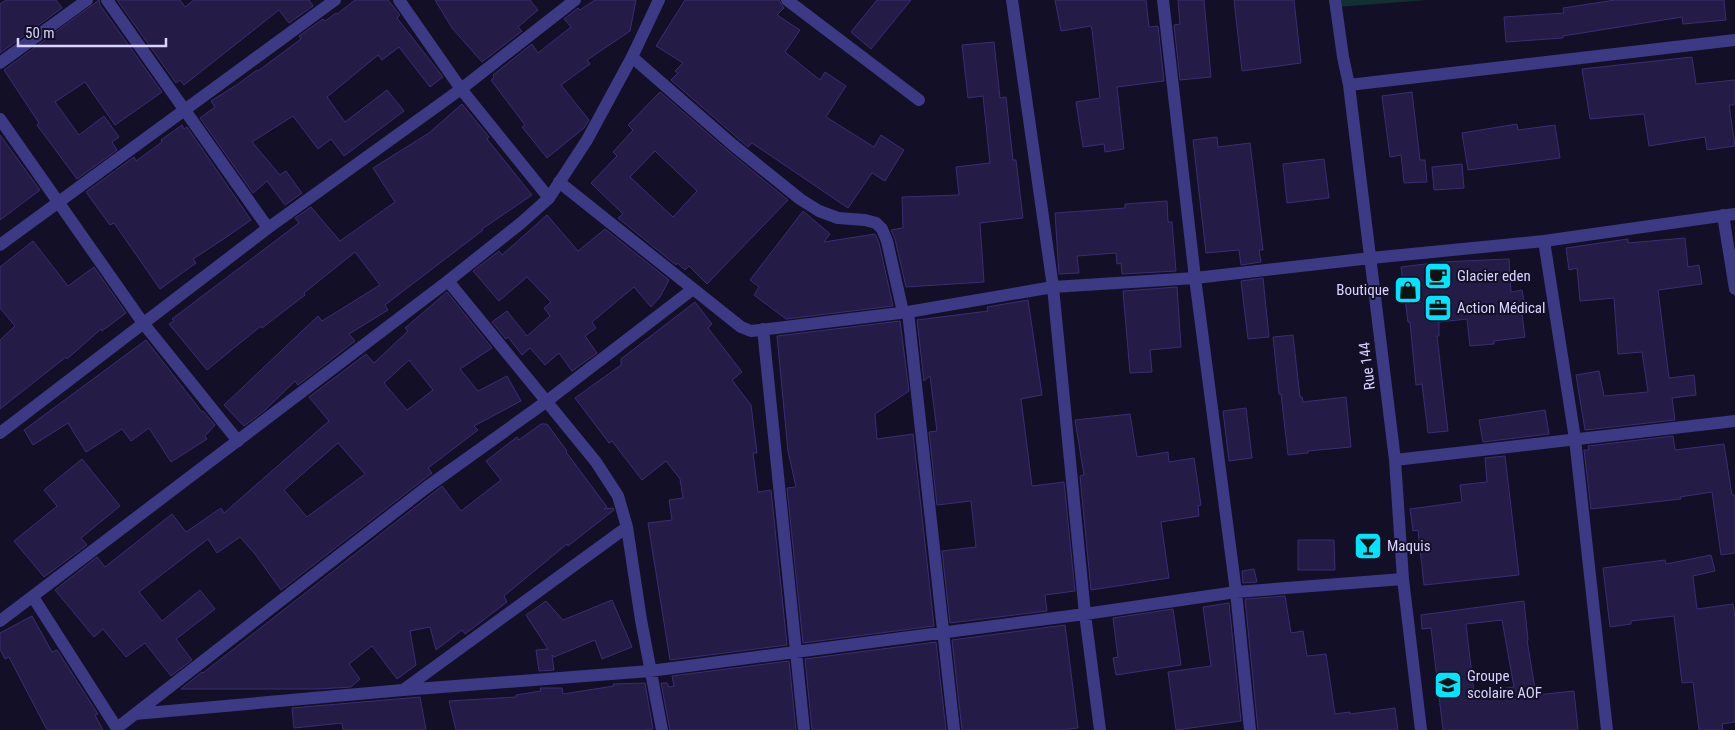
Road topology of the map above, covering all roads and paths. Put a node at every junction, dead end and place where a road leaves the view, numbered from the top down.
1 (87, 0) edge
2 (107, 0) edge
3 (335, 0) edge
4 (399, 0) edge
5 (575, 0) edge
6 (659, 0) edge
7 (787, 0) edge
8 (1012, 0) edge
9 (1163, 0) edge
10 (1335, 0) edge
11 (1735, 40) edge
12 (632, 57) junction
13 (0, 63) edge
14 (1349, 85) junction
15 (461, 89) junction
16 (919, 100) dead end
17 (185, 110) junction
18 (0, 119) edge
19 (559, 182) junction
20 (548, 198) junction
21 (58, 201) junction
22 (1729, 215) edge
23 (268, 228) junction
24 (1544, 241) junction
25 (0, 245) edge
26 (1371, 258) junction
27 (1195, 278) junction
28 (448, 281) junction
29 (1053, 288) junction
30 (693, 289) junction
31 (1735, 290) edge
32 (906, 312) junction
33 (143, 322) junction
34 (763, 329) junction
35 (547, 401) junction
36 (1735, 421) edge
37 (0, 433) edge
38 (1574, 439) junction
39 (238, 440) junction
40 (1395, 460) junction
41 (628, 527) junction
42 (1404, 579) junction
43 (1236, 592) junction
44 (33, 597) junction
45 (1085, 614) junction
46 (0, 621) edge
47 (943, 632) junction
48 (796, 651) junction
49 (650, 671) junction
50 (404, 690) junction
51 (135, 714) junction
52 (117, 729) edge
53 (662, 730) edge
54 (804, 730) edge
55 (954, 730) edge
56 (1100, 730) edge
57 (1250, 730) edge
58 (1421, 730) edge
59 (1607, 730) edge

1 - 13 street
2 - 17 street
3 - 17 street
4 - 15 street
5 - 15 street
6 - 12 street
7 - 16 street
8 - 29 street
9 - 27 street
10 - 14 street, Rue 144
11 - 14 street
12 - 19 street
12 - 32 street
14 - 26 street, Rue 144
15 - 20 street
15 - 23 street
17 - 21 street
17 - 23 street
18 - 21 street
19 - 20 street
19 - 30 street
20 - 28 street
21 - 25 street
21 - 33 street
22 - 24 street
22 - 31 street
23 - 33 street
24 - 26 street
24 - 38 street
26 - 27 street
26 - 40 street, Rue 144
27 - 29 street
27 - 43 street
28 - 35 street
28 - 39 street
29 - 32 street
29 - 45 street
30 - 34 street
30 - 35 street
32 - 34 street
32 - 47 street
33 - 37 street
33 - 39 street
34 - 48 street
35 - 41 street
35 - 51 street
36 - 38 street
38 - 40 street
38 - 59 street
39 - 44 street
40 - 42 street, Rue 144
41 - 49 street
41 - 50 street
42 - 43 street
42 - 58 street, Rue 144
43 - 45 street
43 - 57 street
44 - 46 street
44 - 52 street
45 - 47 street
45 - 56 street
47 - 48 street
47 - 55 street
48 - 49 street
48 - 54 street
49 - 50 street
49 - 53 street
50 - 51 street
51 - 52 street

